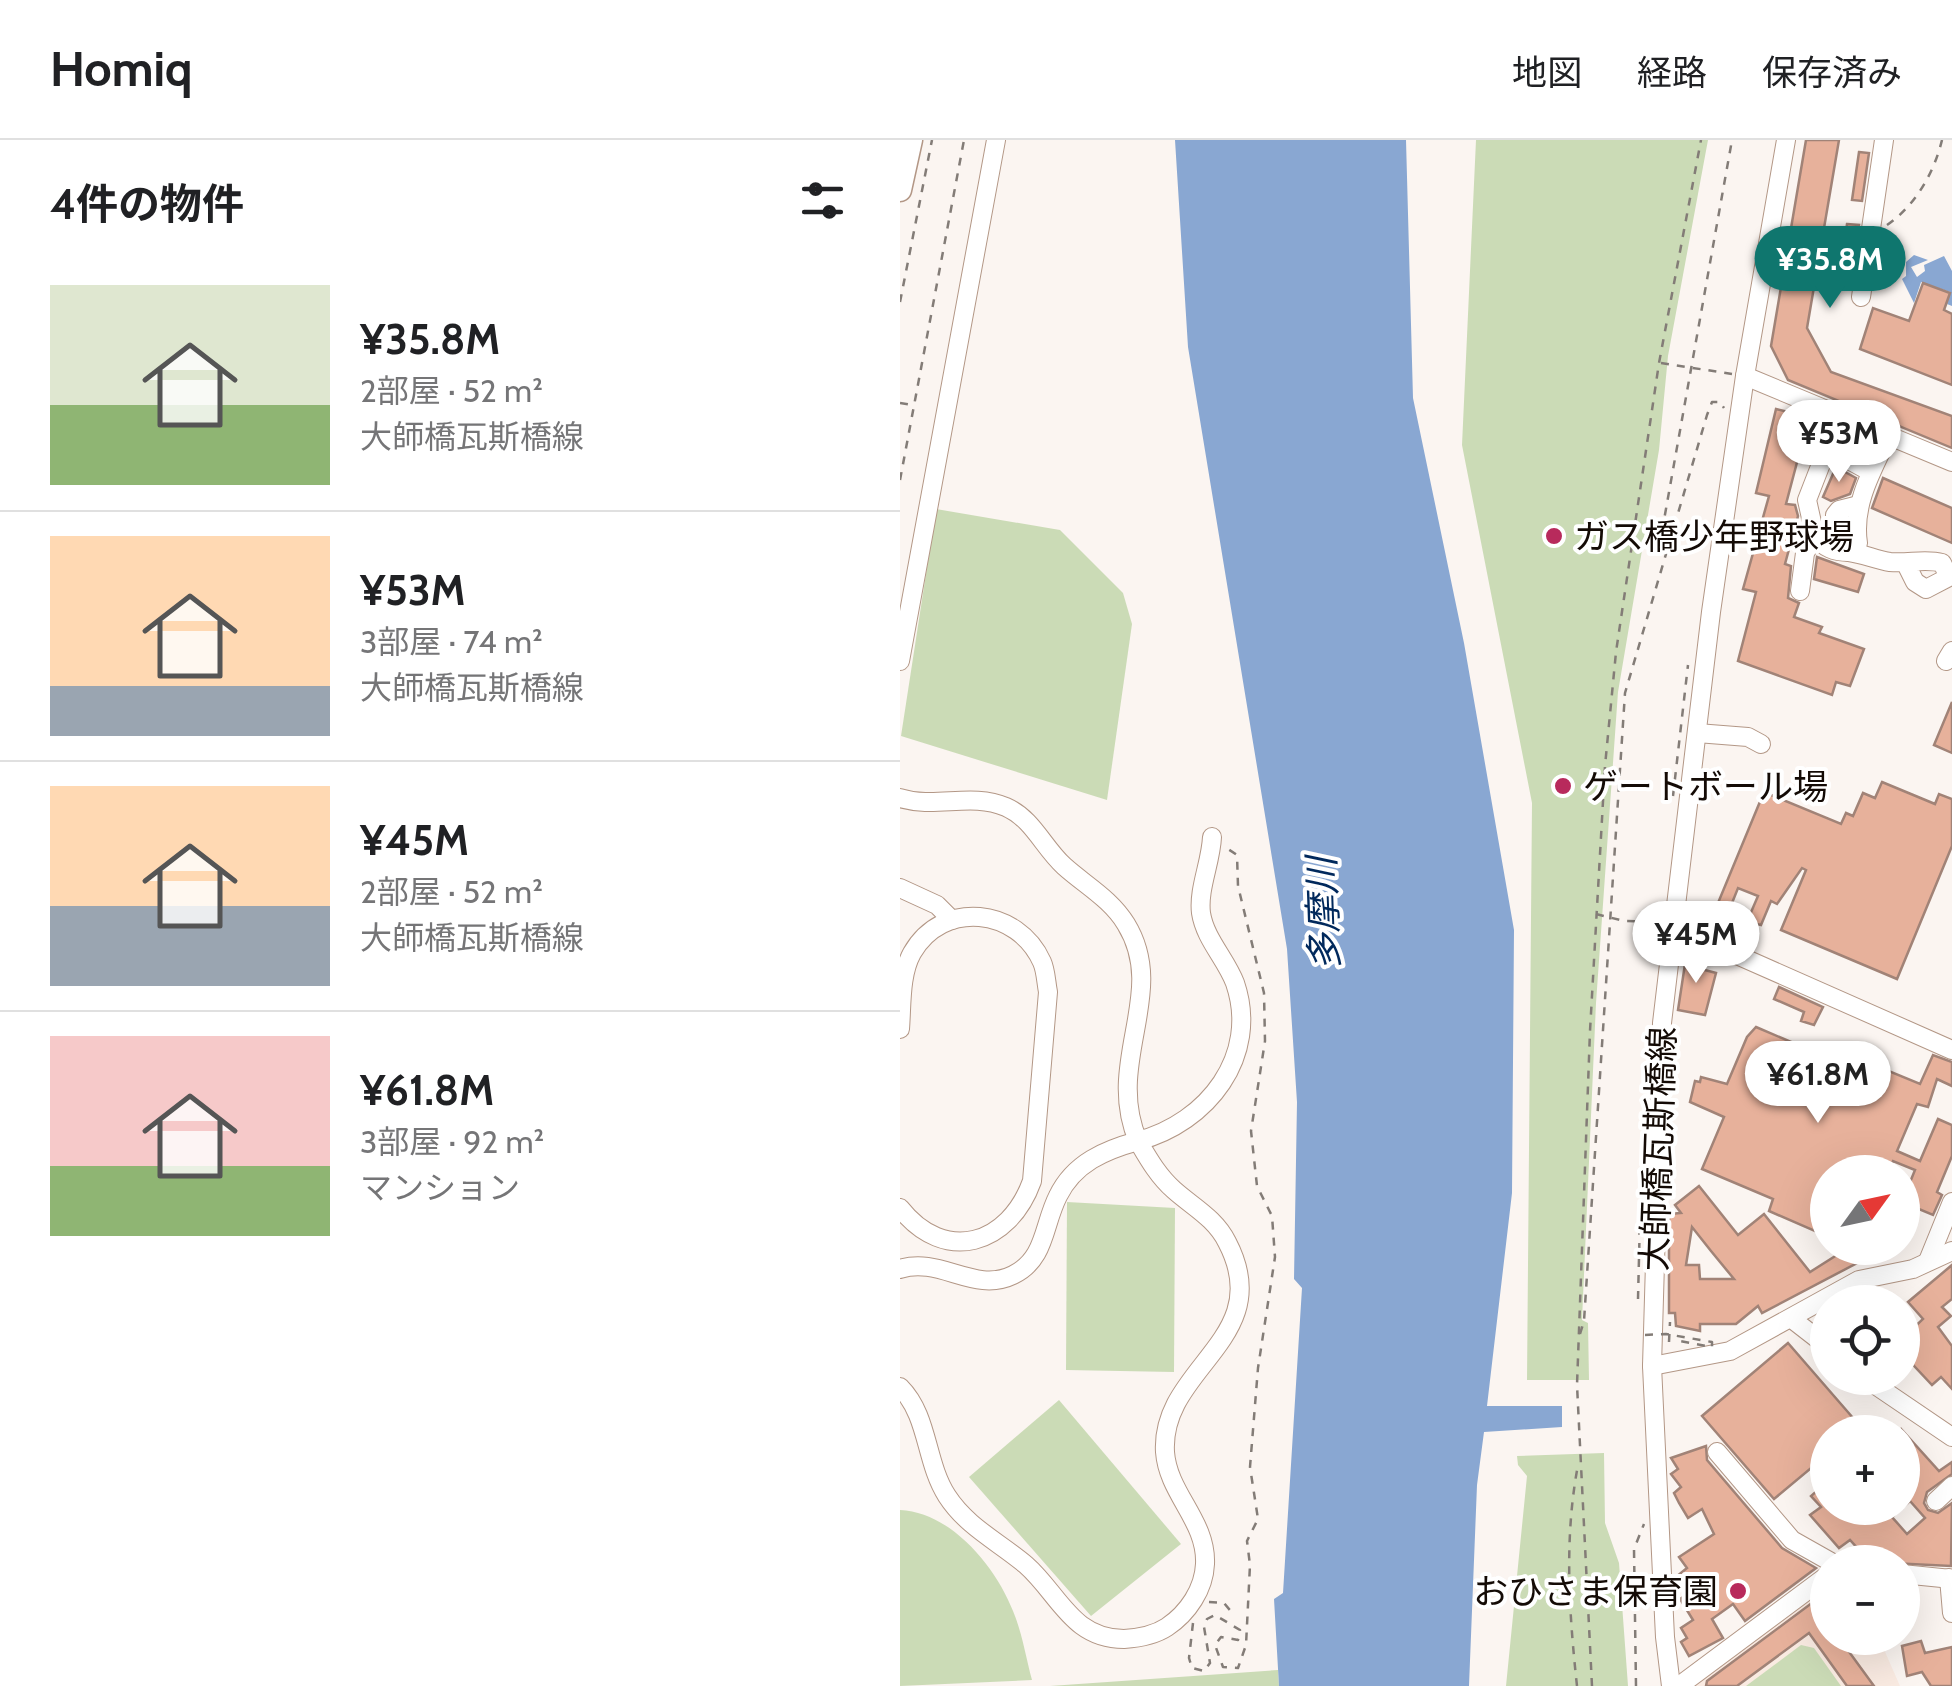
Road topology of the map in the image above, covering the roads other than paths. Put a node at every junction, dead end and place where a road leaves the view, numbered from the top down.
1 (911, 140) edge
2 (996, 140) edge
3 (1786, 140) edge
4 (1884, 140) edge
5 (900, 190) edge
6 (1862, 297) dead end
7 (1738, 375) junction
8 (1840, 415) junction
9 (1889, 435) junction
10 (1827, 448) junction
11 (1952, 462) edge
12 (1872, 472) junction
13 (1843, 516) junction
14 (1818, 541) junction
15 (1849, 552) junction
16 (1906, 564) dead end
17 (1800, 592) dead end
18 (900, 661) edge
19 (1697, 733) junction
20 (1760, 744) dead end
21 (900, 798) edge
22 (1217, 844) road end
23 (900, 888) edge
24 (952, 920) junction
25 (1666, 928) junction
26 (900, 1029) edge
27 (1952, 1050) edge
28 (1138, 1141) junction
29 (1952, 1202) edge
30 (900, 1208) edge
31 (1952, 1251) edge
32 (1928, 1262) junction
33 (900, 1269) edge
34 (1792, 1318) junction
35 (1810, 1332) edge
36 (1652, 1366) junction
37 (900, 1387) edge
38 (1890, 1395) edge
39 (1952, 1437) edge
40 (1717, 1452) dead end
41 (1952, 1486) edge
42 (1936, 1501) dead end
43 (1810, 1550) edge
44 (1920, 1576) edge
45 (1950, 1578) edge
46 (1810, 1588) edge
47 (1952, 1613) edge
48 (1671, 1686) edge
49 (1679, 1686) edge

1 - 5 main road
2 - 18 street
3 - 7 street, 大師橋瓦斯橋線
4 - 6 street
7 - 8 street
7 - 19 street, 大師橋瓦斯橋線
8 - 9 street
8 - 10 street
9 - 11 street
9 - 12 street
10 - 12 street
10 - 14 street
12 - 13 street
13 - 14 street
13 - 15 street
14 - 15 street
14 - 17 street
15 - 16 street
19 - 20 street
19 - 25 street, 大師橋瓦斯橋線
21 - 28 street
22 - 28 street
23 - 24 street
24 - 26 street
24 - 30 street
25 - 27 street
25 - 36 street, 大師橋瓦斯橋線
28 - 33 street
28 - 37 street
29 - 32 street
31 - 32 street
32 - 34 street
34 - 35 street
34 - 36 street
36 - 48 street, 大師橋瓦斯橋線
38 - 39 street
40 - 43 street
41 - 42 street
44 - 45 street
45 - 47 street
46 - 49 street

